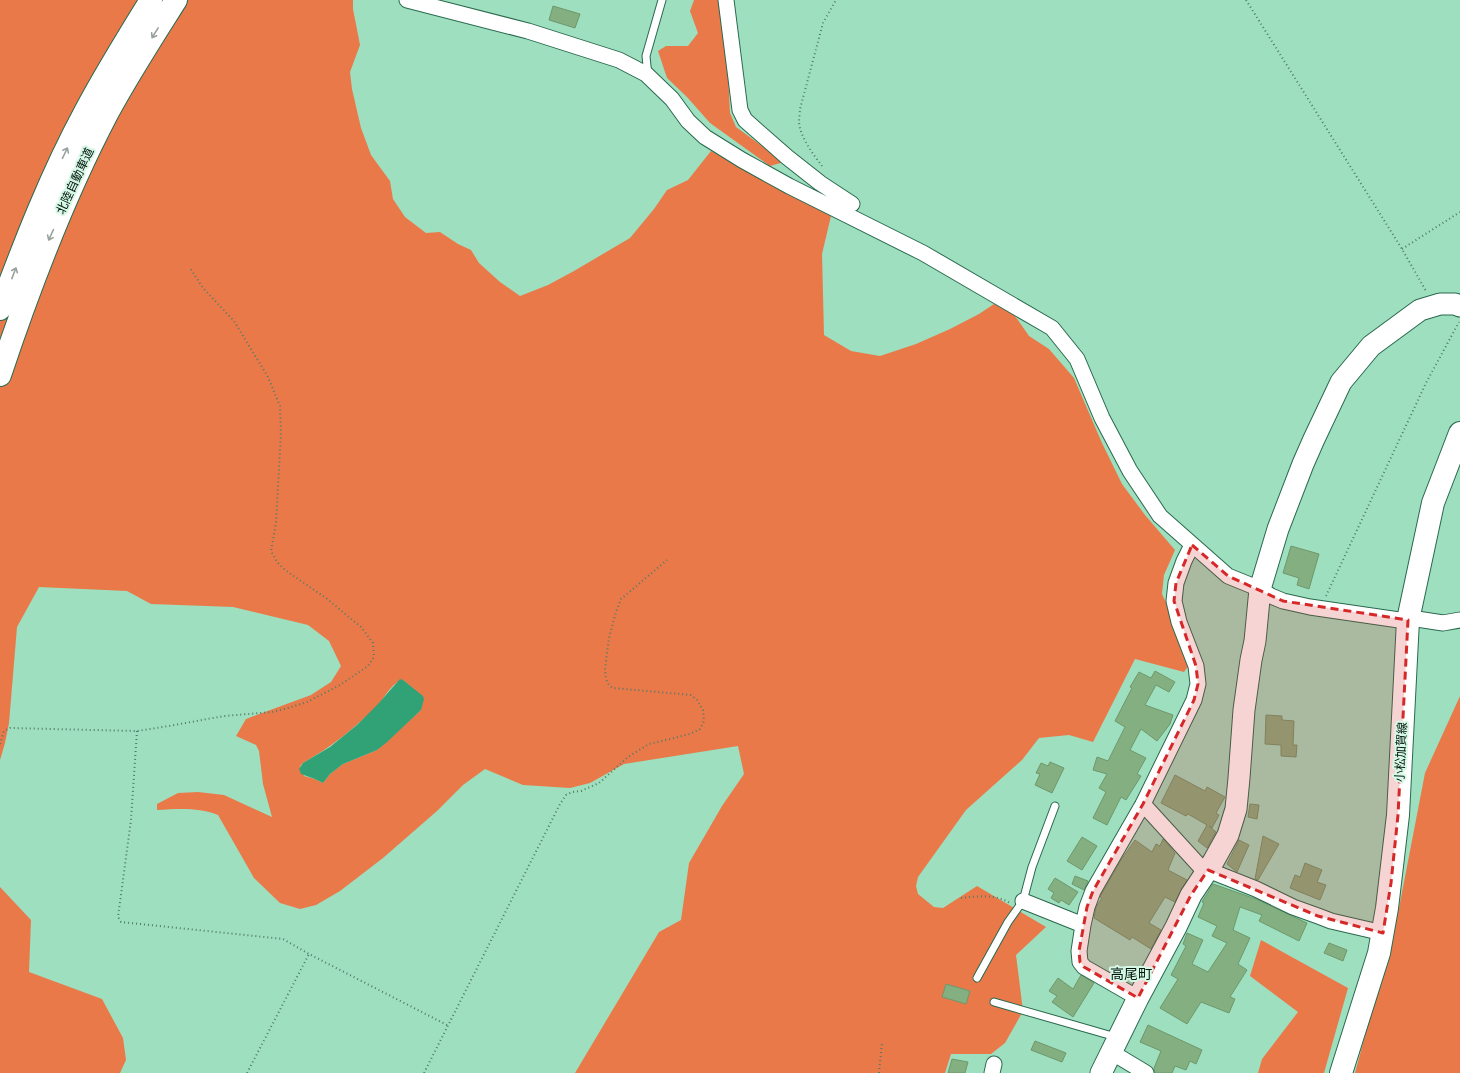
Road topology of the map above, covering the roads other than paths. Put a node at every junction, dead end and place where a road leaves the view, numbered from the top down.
1 (151, 0) edge
2 (176, 0) edge
3 (412, 0) edge
4 (662, 0) edge
5 (726, 0) edge
6 (648, 76) junction
7 (852, 204) dead end
8 (1460, 306) edge
9 (0, 309) edge
10 (0, 374) edge
11 (1460, 433) edge
12 (1192, 545) junction
13 (1260, 589) junction
14 (1408, 620) junction
15 (1460, 620) edge
16 (1143, 804) junction
17 (1055, 806) dead end
18 (1207, 871) junction
19 (1020, 905) junction
20 (1083, 925) junction
21 (1383, 933) junction
22 (976, 978) dead end
23 (1138, 998) junction
24 (994, 1002) dead end
25 (1114, 1045) junction
26 (1101, 1073) edge
27 (1146, 1073) edge
28 (1341, 1073) edge

9 -> 1 main road, 北陸自動車道
2 -> 10 main road, 北陸自動車道
3 - 6 street
4 - 6 lane
5 - 7 street
6 - 12 street
8 - 13 street
11 - 14 main road, 小松加賀線
12 - 13 street
12 - 16 street
13 - 14 street
13 - 18 street
14 - 15 street
14 - 21 main road, 小松加賀線
16 - 18 street
16 - 20 street
17 - 19 lane
18 - 21 street
18 - 23 street
19 - 20 street
19 - 22 lane
20 - 23 street
21 - 28 main road, 小松加賀線
23 - 25 street
24 - 25 lane
25 - 26 street
25 - 27 street

